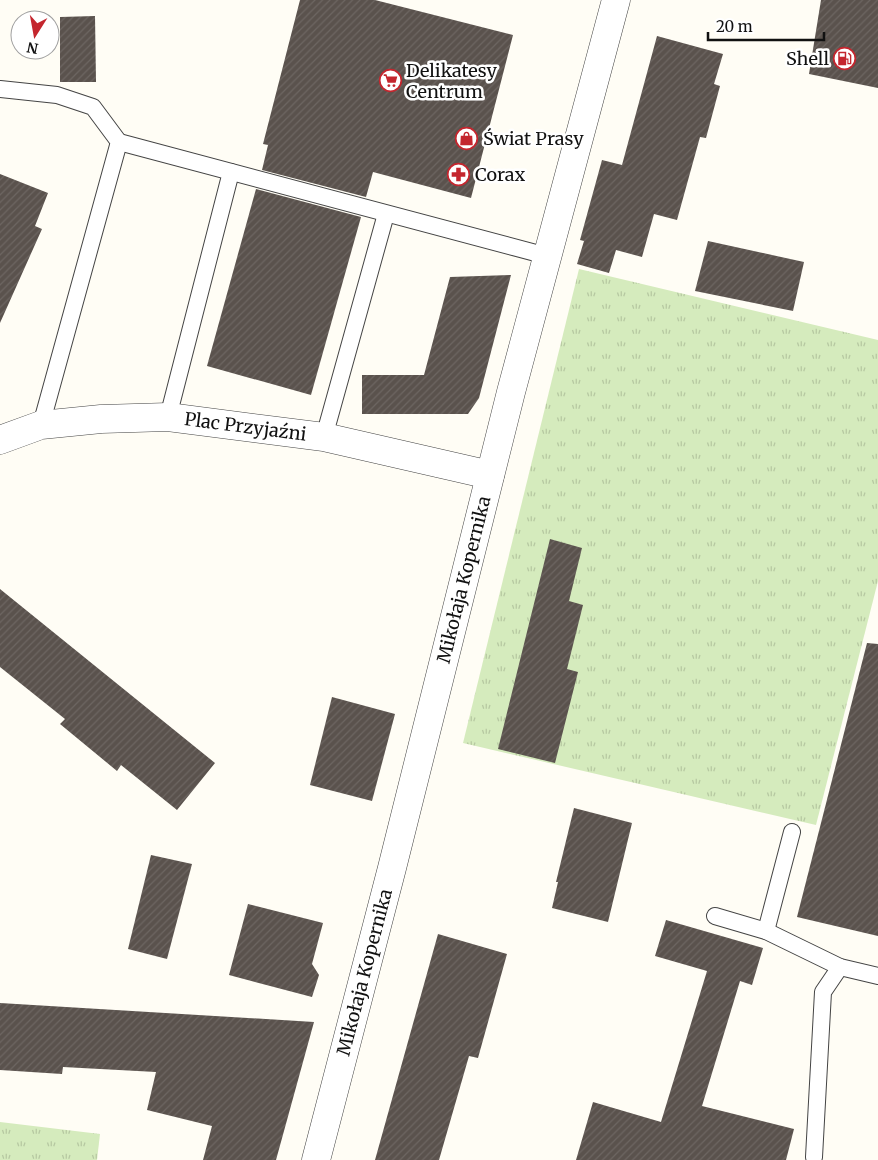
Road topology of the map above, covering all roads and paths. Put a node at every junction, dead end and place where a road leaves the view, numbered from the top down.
1 (616, 0) edge
2 (0, 89) edge
3 (119, 142) junction
4 (231, 172) junction
5 (386, 214) junction
6 (548, 256) junction
7 (168, 417) junction
8 (41, 425) junction
9 (324, 438) junction
10 (0, 440) edge
11 (490, 475) junction
12 (792, 832) dead end
13 (715, 916) dead end
14 (766, 931) junction
15 (840, 967) junction
16 (878, 976) edge
17 (814, 1157) dead end
18 (316, 1160) edge

1 - 6 street, Mikołaja Kopernika
2 - 3 lane
3 - 4 lane
3 - 8 lane
4 - 5 lane
4 - 7 lane
5 - 6 lane
5 - 9 lane
6 - 11 street, Mikołaja Kopernika
7 - 8 street, Plac Przyjaźni
7 - 9 street, Plac Przyjaźni
8 - 10 street, Plac Przyjaźni
9 - 11 street, Plac Przyjaźni
11 - 18 street, Mikołaja Kopernika
12 - 14 lane
13 - 14 lane
14 - 15 lane
15 - 16 lane
15 - 17 lane

